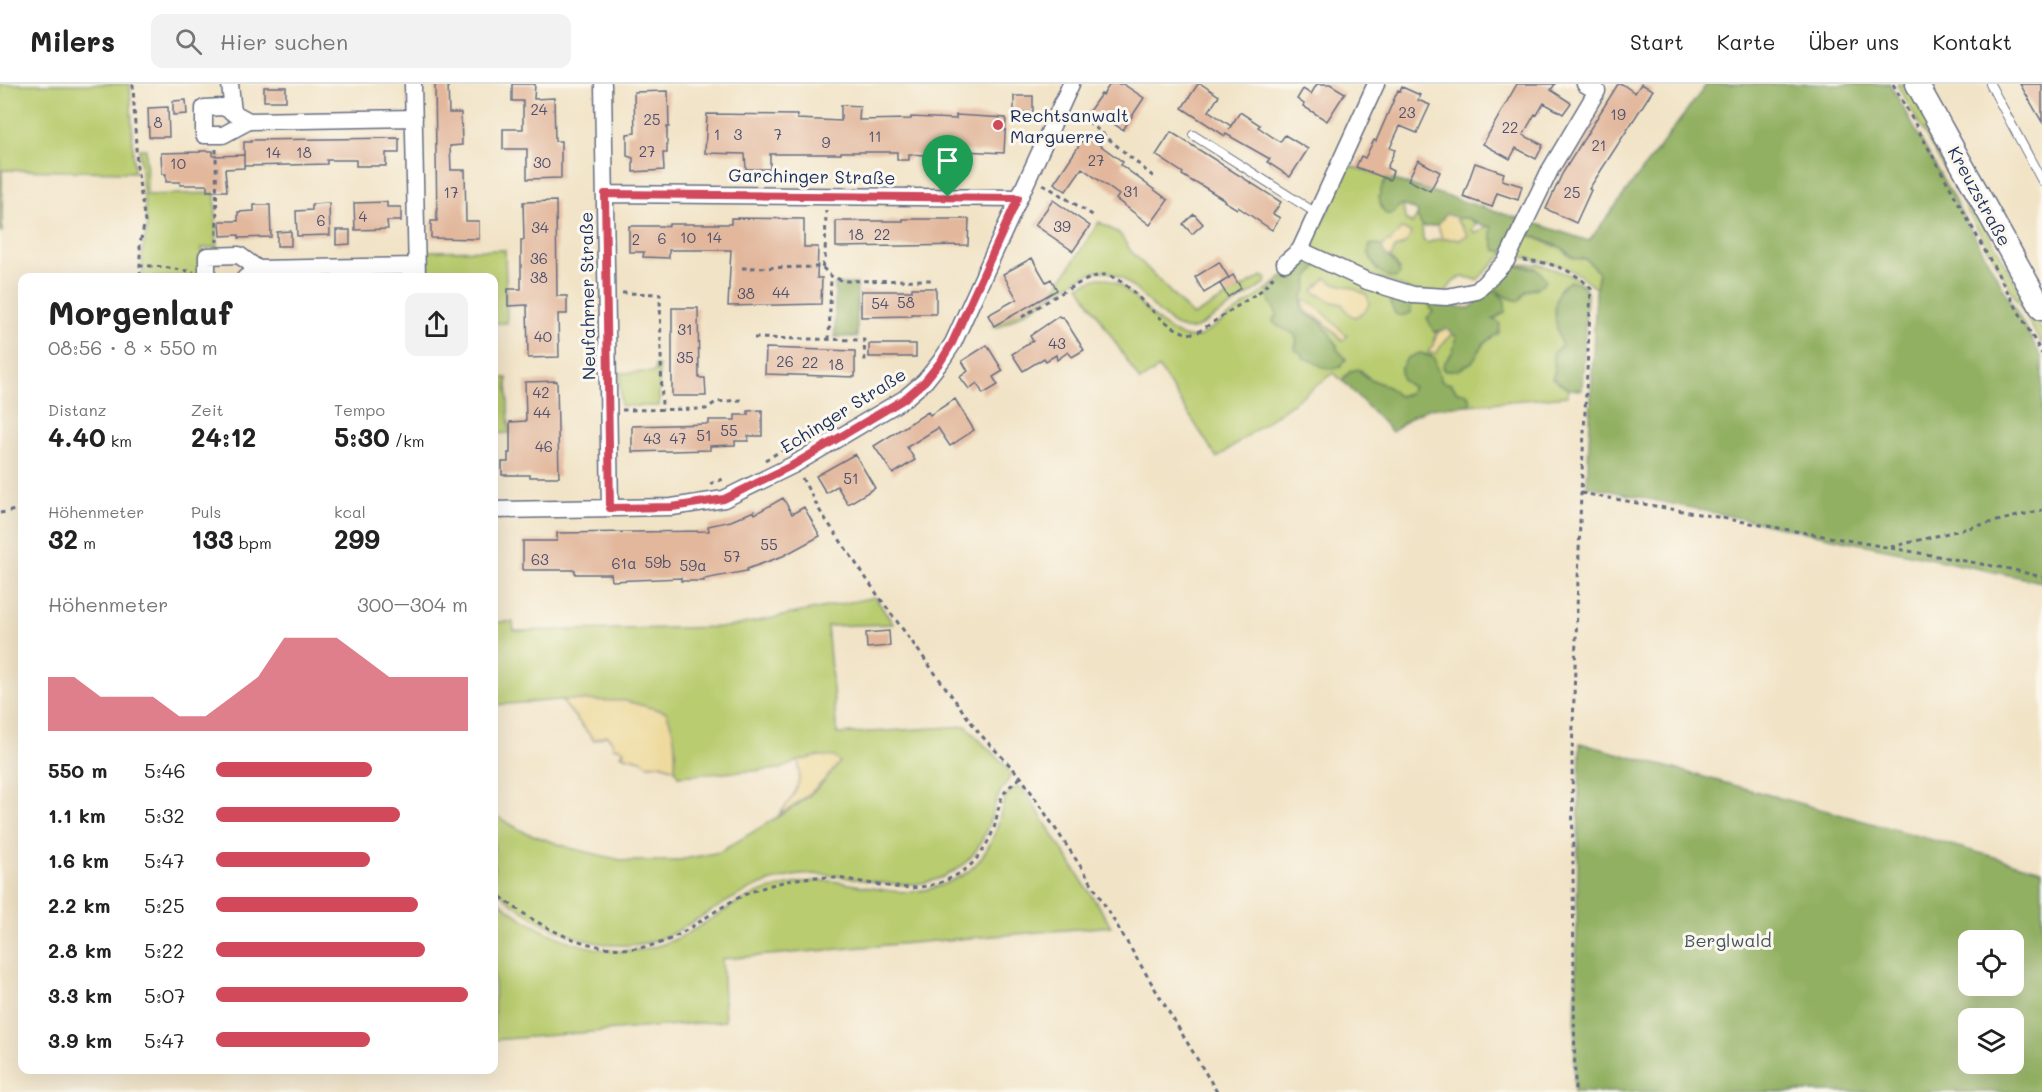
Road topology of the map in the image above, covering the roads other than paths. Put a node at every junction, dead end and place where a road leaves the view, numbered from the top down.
1 (230, 84) edge
2 (413, 84) edge
3 (603, 84) edge
4 (1071, 84) edge
5 (1376, 84) edge
6 (1917, 84) edge
7 (1990, 84) edge
8 (1595, 86) edge
9 (233, 113) junction
10 (414, 118) junction
11 (249, 121) junction
12 (1192, 135) dead end
13 (2042, 181) edge
14 (605, 194) junction
15 (1018, 198) junction
16 (1316, 213) junction
17 (1300, 250) junction
18 (1285, 263) road end
19 (416, 272) edge
20 (207, 273) edge
21 (252, 273) edge
22 (2042, 309) edge
23 (610, 508) junction
24 (498, 510) edge

1 - 9 street
2 - 10 street
3 - 14 street, Neufahrner Straße
4 - 15 street, Echinger Straße
5 - 16 street
6 - 22 main road, Kreuzstraße
7 - 13 lane
8 - 17 street
9 - 11 street
9 - 11 street
10 - 11 street
10 - 19 street
12 - 16 lane
14 - 15 street, Garchinger Straße
14 - 23 street, Neufahrner Straße
15 - 23 street, Echinger Straße
16 - 17 street
17 - 18 street
19 - 21 street
20 - 21 street
23 - 24 street, Echinger Straße

